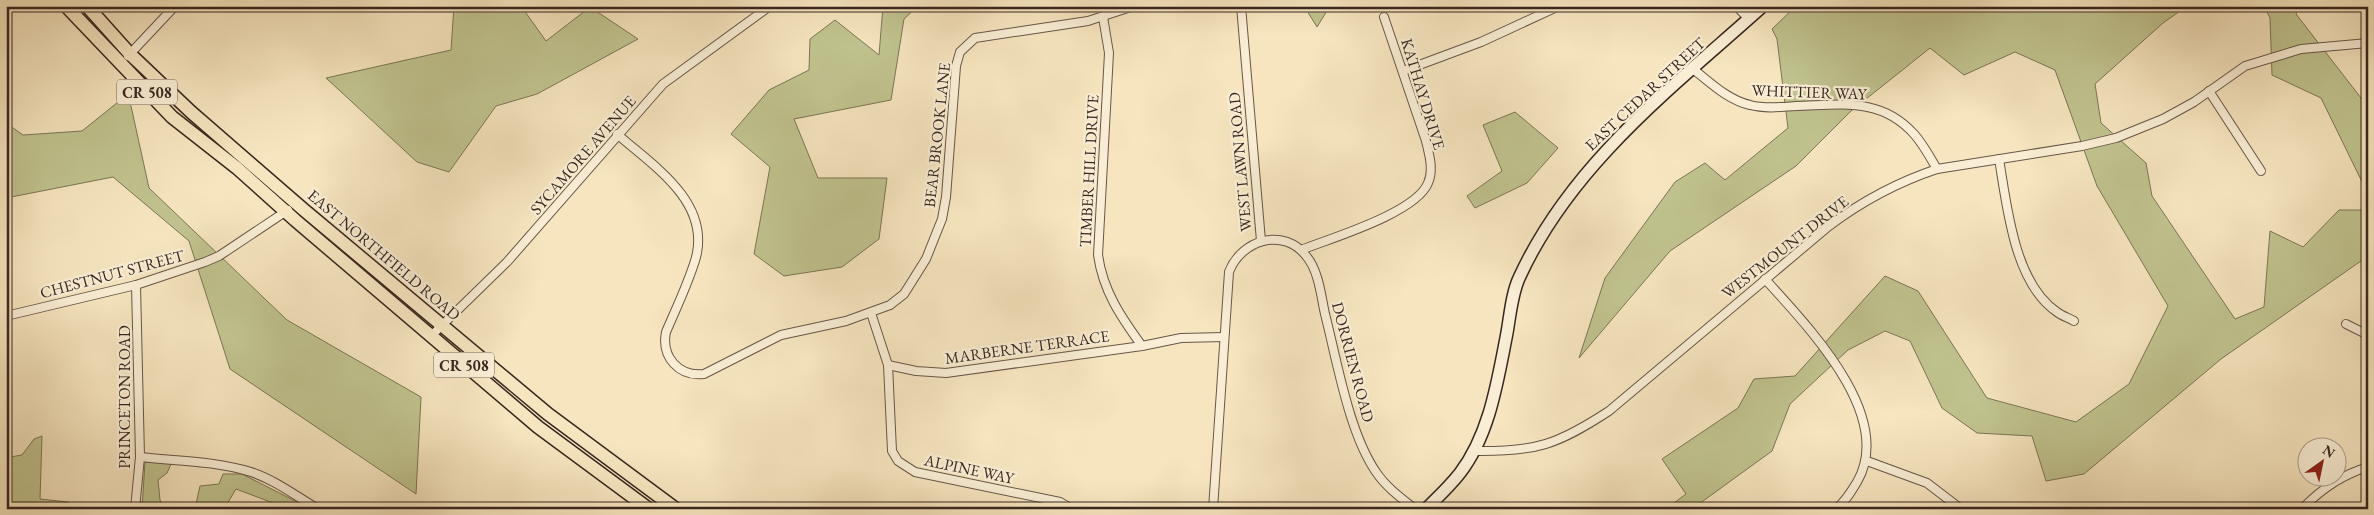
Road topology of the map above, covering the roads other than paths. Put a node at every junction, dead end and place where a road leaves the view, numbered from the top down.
1 (66, 6) edge
2 (87, 6) edge
3 (175, 6) edge
4 (770, 6) edge
5 (1134, 6) edge
6 (1241, 6) edge
7 (1558, 6) edge
8 (1736, 6) edge
9 (1763, 6) edge
10 (1384, 16) dead end
11 (1103, 17) junction
12 (1749, 19) junction
13 (2368, 43) edge
14 (130, 54) junction
15 (120, 64) junction
16 (1693, 69) junction
17 (1403, 71) junction
18 (2209, 90) junction
19 (617, 134) junction
20 (1999, 159) junction
21 (1937, 169) junction
22 (2261, 171) dead end
23 (296, 202) junction
24 (286, 211) junction
25 (1261, 241) junction
26 (1301, 250) junction
27 (1765, 278) junction
28 (136, 285) junction
29 (871, 313) junction
30 (6, 316) edge
31 (2074, 321) dead end
32 (441, 324) junction
33 (2346, 324) dead end
34 (2368, 334) edge
35 (430, 337) junction
36 (1224, 337) junction
37 (1142, 346) junction
38 (888, 365) junction
39 (548, 414) junction
40 (538, 427) junction
41 (1473, 451) junction
42 (140, 457) junction
43 (1867, 461) junction
44 (2368, 467) edge
45 (658, 495) junction
46 (135, 509) edge
47 (318, 509) edge
48 (649, 509) edge
49 (676, 509) edge
50 (1072, 509) edge
51 (1213, 509) edge
52 (1414, 509) edge
53 (1426, 509) edge
54 (1836, 509) edge
55 (1961, 509) edge
56 (2302, 509) edge

1 - 15 main road, EAST NORTHFIELD ROAD / CR 508
2 - 14 main road, EAST NORTHFIELD ROAD / CR 508
3 - 14 street
4 - 19 street, SYCAMORE AVENUE
5 - 11 street, BEAR BROOK LANE
6 - 25 street, WEST LAWN ROAD
7 - 17 street
8 - 12 street
9 - 12 main road, EAST CEDAR STREET
10 - 17 street, KATHAY DRIVE
11 - 29 street, BEAR BROOK LANE
11 - 37 street, TIMBER HILL DRIVE
12 - 16 main road, EAST CEDAR STREET
13 - 18 street, WESTMOUNT DRIVE
14 - 15 street
14 - 23 main road, EAST NORTHFIELD ROAD / CR 508
15 - 24 main road, EAST NORTHFIELD ROAD / CR 508
16 - 21 street, WHITTIER WAY
16 - 41 main road, EAST CEDAR STREET
17 - 26 street, KATHAY DRIVE
18 - 20 street, WESTMOUNT DRIVE
18 - 22 street
19 - 29 street, BEAR BROOK LANE
19 - 32 street, SYCAMORE AVENUE
20 - 21 street, WESTMOUNT DRIVE
20 - 31 street
21 - 27 street, WESTMOUNT DRIVE
23 - 24 street, CHESTNUT STREET
23 - 32 main road, EAST NORTHFIELD ROAD / CR 508
24 - 28 street, CHESTNUT STREET
24 - 35 main road, EAST NORTHFIELD ROAD / CR 508
25 - 26 street
25 - 36 street, WEST LAWN ROAD
26 - 52 street, DORRIEN ROAD
27 - 41 street, WESTMOUNT DRIVE
27 - 43 street
28 - 30 street, CHESTNUT STREET
28 - 42 street, PRINCETON ROAD
29 - 38 street
32 - 35 street, SYCAMORE AVENUE
32 - 39 main road, EAST NORTHFIELD ROAD / CR 508
33 - 34 street
35 - 40 main road, EAST NORTHFIELD ROAD / CR 508
36 - 37 street, MARBERNE TERRACE
36 - 51 street, WEST LAWN ROAD
37 - 38 street, MARBERNE TERRACE
38 - 50 street, ALPINE WAY
39 - 40 main road
39 - 45 main road, EAST NORTHFIELD ROAD / CR 508
40 - 48 main road, EAST NORTHFIELD ROAD / CR 508
41 - 53 main road, EAST CEDAR STREET
42 - 46 street, PRINCETON ROAD
42 - 47 street
43 - 54 street
43 - 55 street
44 - 56 street
45 - 48 main road
45 - 49 main road, EAST NORTHFIELD ROAD / CR 508

